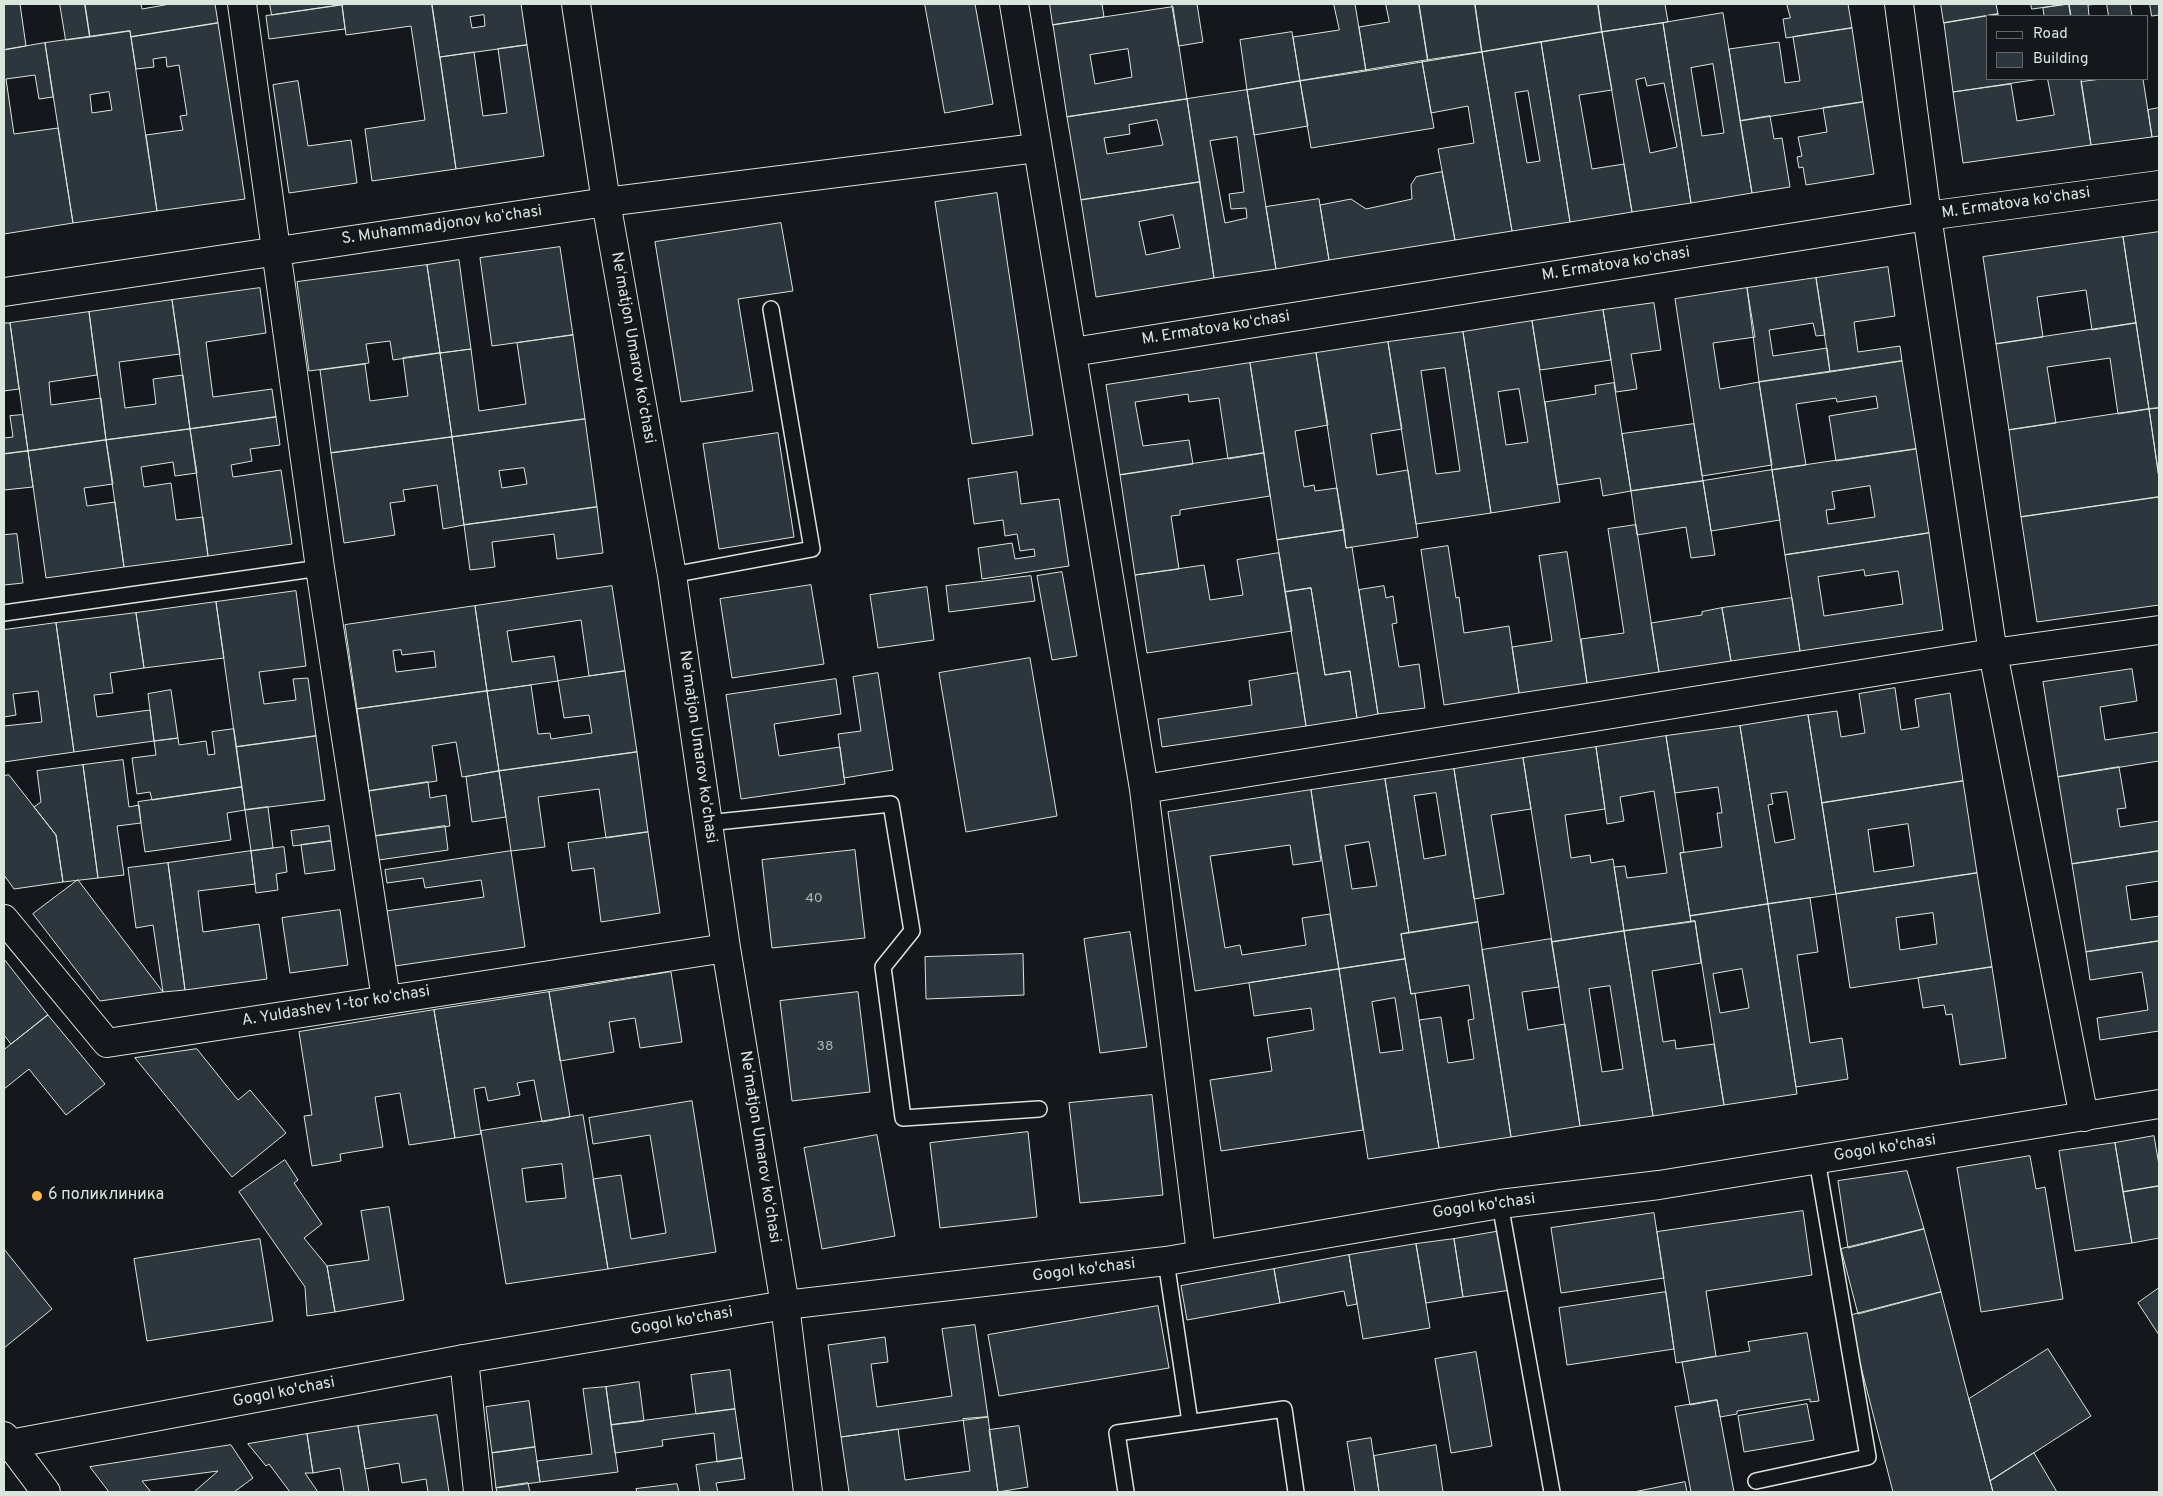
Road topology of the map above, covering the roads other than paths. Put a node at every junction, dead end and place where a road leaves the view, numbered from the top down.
1 (242, 4) edge
2 (576, 4) edge
3 (1014, 4) edge
4 (1899, 4) edge
5 (1036, 148) junction
6 (2159, 184) edge
7 (606, 202) junction
8 (1927, 216) junction
9 (278, 250) junction
10 (4, 292) edge
11 (771, 309) dead end
12 (1073, 352) junction
13 (320, 568) junction
14 (672, 575) junction
15 (4, 613) edge
16 (2159, 630) edge
17 (1993, 653) junction
18 (1144, 789) junction
19 (707, 823) junction
20 (4, 918) edge
21 (726, 948) junction
22 (386, 999) junction
23 (2159, 1104) edge
24 (1039, 1109) dead end
25 (2084, 1117) junction
26 (1817, 1160) junction
27 (1500, 1204) junction
28 (1201, 1254) junction
29 (1166, 1261) junction
30 (785, 1305) junction
31 (464, 1359) junction
32 (1190, 1422) junction
33 (6, 1443) edge
34 (1756, 1481) dead end
35 (46, 1492) edge
36 (478, 1492) edge
37 (808, 1492) edge
38 (1126, 1492) edge
39 (1296, 1492) edge
40 (1552, 1492) edge

1 - 9 street
2 - 7 street, Neʻmatjon Umarov koʻchasi
3 - 5 street
4 - 8 street
5 - 7 street, S. Muhammadjonov koʻchasi
5 - 12 street
6 - 8 street, M. Ermatova koʻchasi
7 - 9 street, S. Muhammadjonov koʻchasi
7 - 14 street, Neʻmatjon Umarov koʻchasi
8 - 12 street, M. Ermatova koʻchasi
8 - 17 street
9 - 10 street, S. Muhammadjonov koʻchasi
9 - 13 street
11 - 14 lane
12 - 18 street
13 - 15 lane
13 - 22 street
14 - 19 street, Neʻmatjon Umarov koʻchasi
16 - 17 street
17 - 18 street
17 - 25 street
18 - 28 street
19 - 21 street, Neʻmatjon Umarov koʻchasi
19 - 24 lane
20 - 22 street, A. Yuldashev 1-tor koʻchasi
21 - 22 street, A. Yuldashev 1-tor koʻchasi
21 - 30 street, Neʻmatjon Umarov koʻchasi
23 - 25 street, Gogol ko'chasi
25 - 26 street, Gogol ko'chasi
26 - 27 street, Gogol ko'chasi
26 - 34 lane
27 - 28 street, Gogol ko'chasi
27 - 40 lane
28 - 29 street, Gogol ko'chasi
29 - 30 street, Gogol ko'chasi
29 - 32 lane
30 - 31 street, Gogol ko'chasi
30 - 37 street, Neʻmatjon Umarov koʻchasi
31 - 33 street, Gogol ko'chasi
31 - 36 street
32 - 38 lane
32 - 39 lane
33 - 35 street

